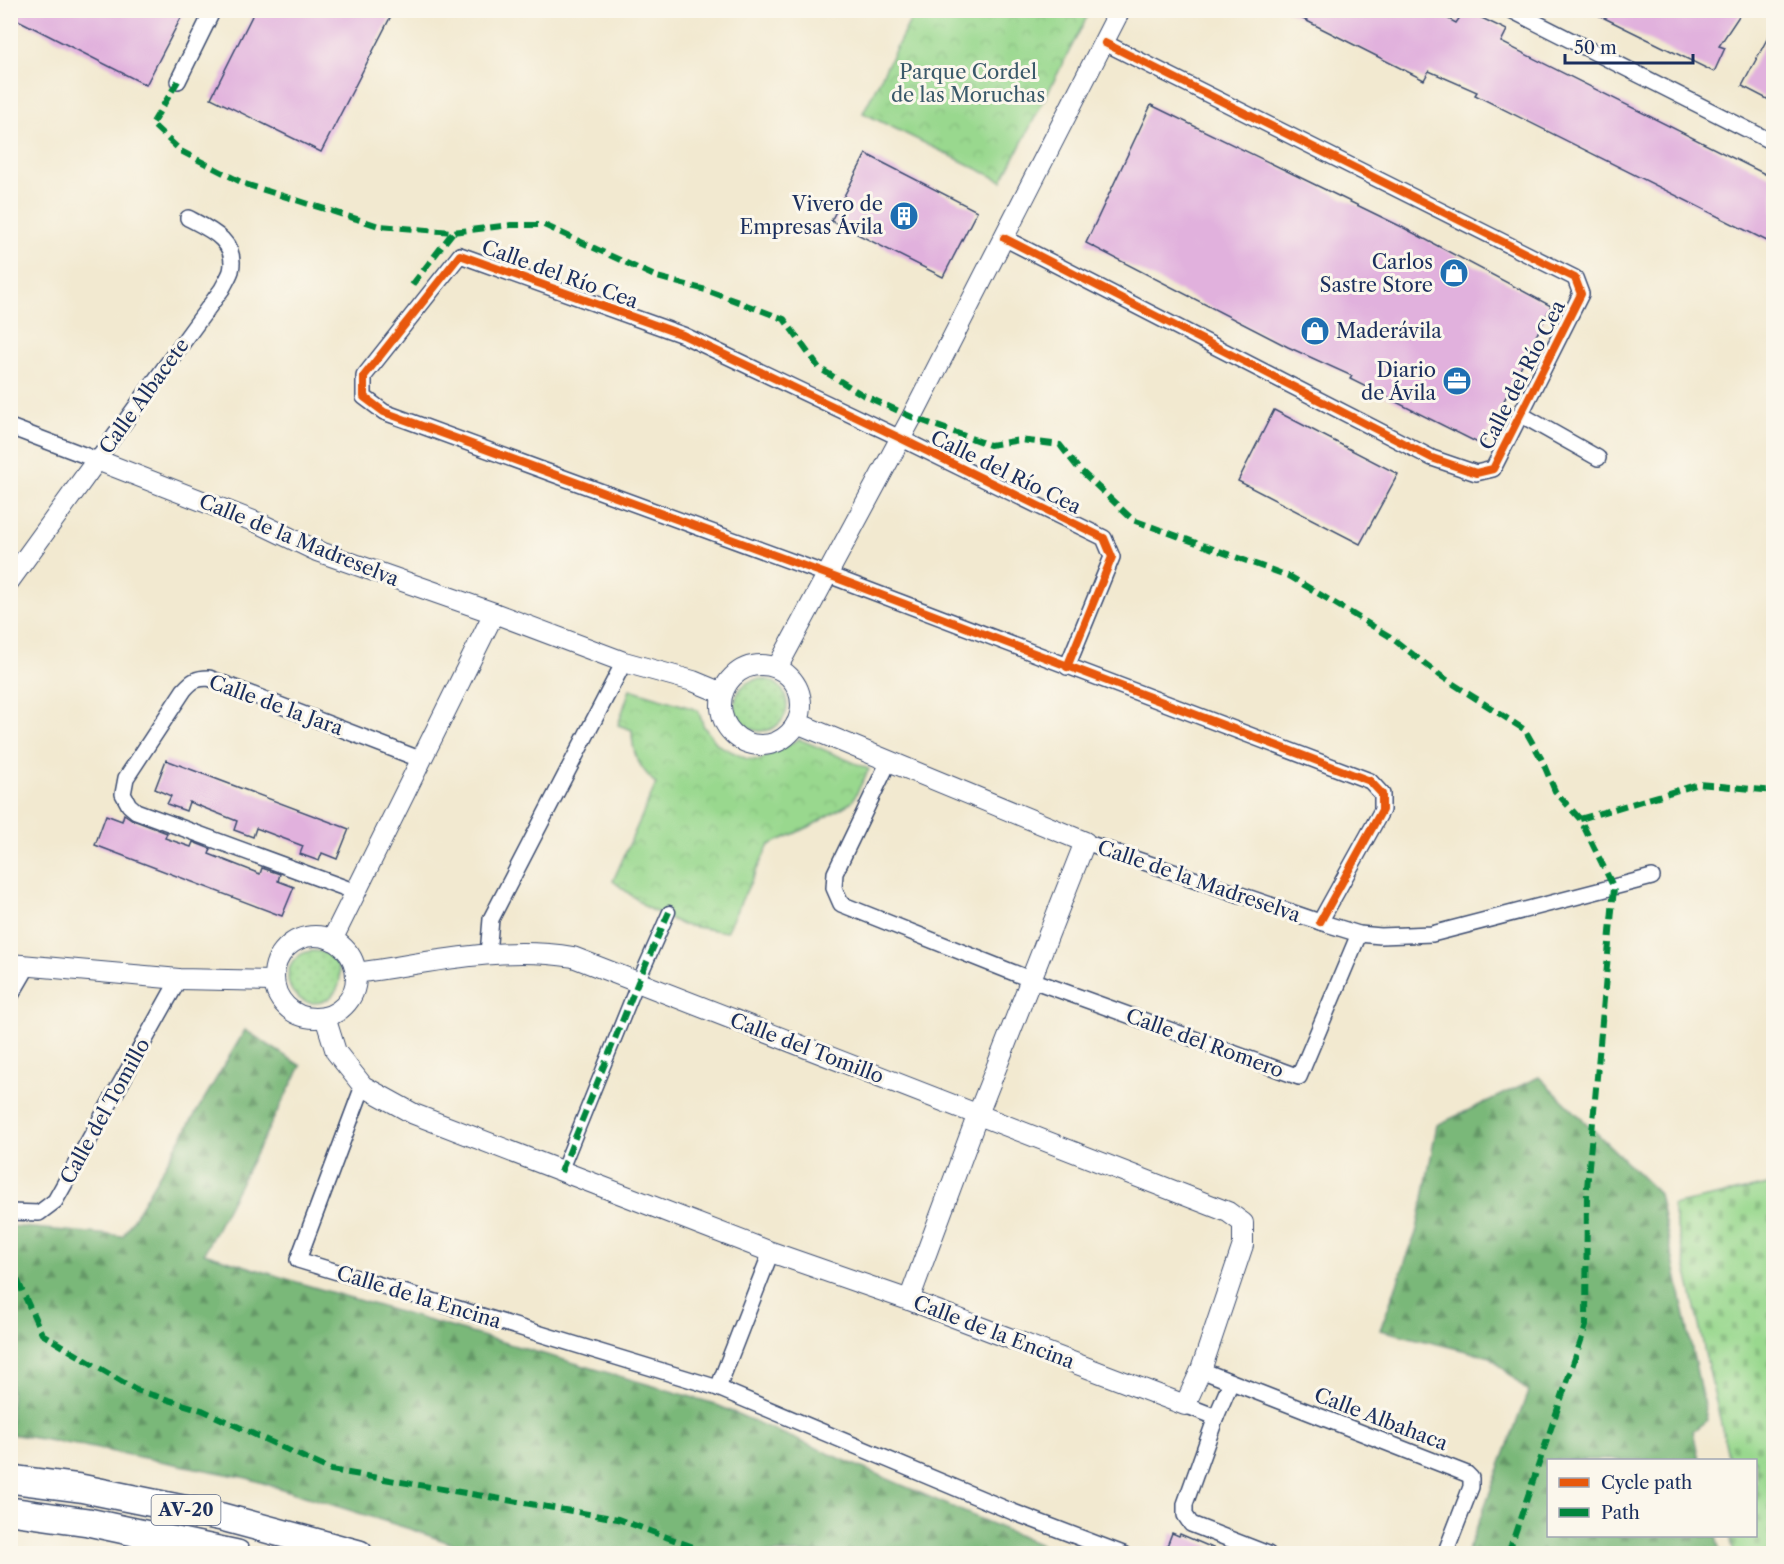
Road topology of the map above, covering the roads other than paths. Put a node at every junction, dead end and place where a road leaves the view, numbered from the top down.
1 (213, 10) edge
2 (1120, 10) edge
3 (1511, 10) edge
4 (1104, 43) junction
5 (178, 81) dead end
6 (1773, 143) edge
7 (188, 218) dead end
8 (1004, 238) junction
9 (1520, 414) junction
10 (10, 426) edge
11 (900, 438) junction
12 (1598, 458) dead end
13 (97, 460) junction
14 (826, 574) junction
15 (10, 580) edge
16 (494, 613) junction
17 (624, 662) junction
18 (1067, 667) junction
19 (777, 668) junction
20 (723, 693) junction
21 (797, 723) junction
22 (422, 760) junction
23 (889, 761) junction
24 (1085, 842) junction
25 (1652, 877) dead end
26 (356, 892) junction
27 (669, 912) dead end
28 (1320, 922) junction
29 (1359, 934) junction
30 (332, 940) junction
31 (488, 954) junction
32 (19, 965) edge
33 (356, 973) junction
34 (179, 979) junction
35 (1032, 980) junction
36 (274, 981) junction
37 (638, 982) junction
38 (10, 997) edge
39 (325, 1017) junction
40 (363, 1086) junction
41 (978, 1114) junction
42 (561, 1172) junction
43 (10, 1212) edge
44 (771, 1252) junction
45 (909, 1300) junction
46 (1201, 1370) junction
47 (1231, 1382) junction
48 (718, 1388) junction
49 (1185, 1405) junction
50 (1216, 1417) junction
51 (10, 1479) edge
52 (10, 1511) edge
53 (237, 1554) edge
54 (359, 1554) edge
55 (1124, 1554) edge
56 (1268, 1554) edge
57 (1445, 1554) edge

1 - 5 street
2 - 4 street, Calle del Río Cea
3 - 6 street
4 - 8 street, Calle del Río Cea
4 - 9 street, Calle del Río Cea
7 - 13 street, Calle Albacete
8 - 9 street, Calle del Río Cea
8 - 11 street, Calle del Río Cea
9 - 12 street, Calle del Río Cea
10 - 13 street, Calle de la Madreselva
11 - 14 street, Calle del Río Cea
11 - 14 street, Calle del Río Cea
11 - 18 street, Calle del Río Cea
13 - 15 street, Calle Albacete
13 - 16 street, Calle de la Madreselva
14 - 18 street, Calle del Río Cea
14 - 19 street, Calle del Río Cea
16 - 17 street, Calle de la Madreselva
16 - 22 street
17 - 20 street, Calle de la Madreselva
17 - 31 street
18 - 28 street, Calle del Río Cea
19 - 20 street
19 - 21 street
20 - 21 street
21 - 23 street, Calle de la Madreselva
22 - 26 street
22 - 26 street, Calle de la Jara
23 - 24 street, Calle de la Madreselva
23 - 35 street, Calle del Romero
24 - 28 street, Calle de la Madreselva
24 - 35 street
25 - 29 street, Calle de la Madreselva
26 - 30 street
27 - 37 street
28 - 29 street, Calle de la Madreselva
29 - 35 street, Calle del Romero
30 - 33 street
30 - 36 street
31 - 33 street, Calle del Tomillo
31 - 37 street, Calle del Tomillo
32 - 34 street
32 - 38 street
33 - 39 street
34 - 36 street
34 - 43 street, Calle del Tomillo
35 - 41 street
36 - 39 street
37 - 41 street, Calle del Tomillo
37 - 42 street
39 - 40 street, Calle de la Encina
40 - 42 street, Calle de la Encina
40 - 48 street, Calle de la Encina
41 - 45 street
41 - 46 street, Calle del Tomillo
42 - 44 street, Calle de la Encina
44 - 45 street, Calle de la Encina
44 - 48 street
45 - 49 street, Calle de la Encina
46 - 47 street, Calle Albahaca
46 - 49 street
47 - 50 street
47 - 57 street, Calle Albahaca
48 - 55 street, Calle de la Encina
49 - 50 street, Calle de la Encina
50 - 56 street
51 - 54 highway, AV-20
52 - 53 highway, AV-20

